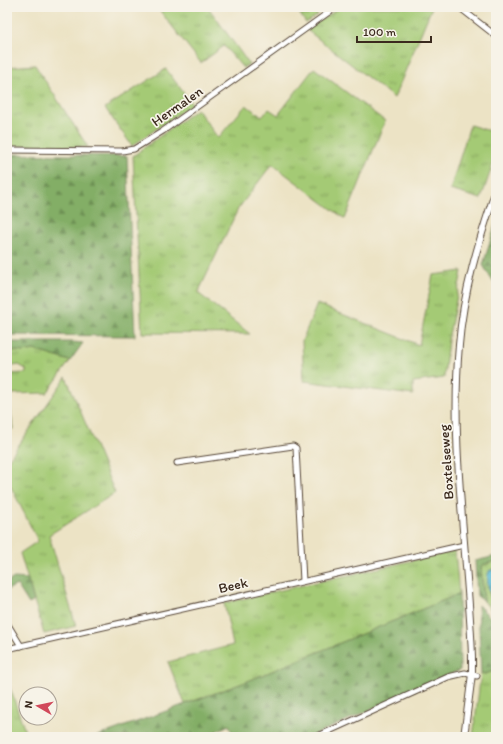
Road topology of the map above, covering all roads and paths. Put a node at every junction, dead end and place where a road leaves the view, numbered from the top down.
1 (336, 7) edge
2 (459, 7) edge
3 (496, 36) edge
4 (7, 150) edge
5 (496, 190) edge
6 (177, 463) dead end
7 (464, 545) junction
8 (303, 581) junction
9 (7, 623) edge
10 (21, 646) junction
11 (7, 649) edge
12 (474, 675) junction
13 (316, 737) edge
14 (464, 737) edge

1 - 4 street, Hermalen
2 - 3 street
5 - 7 main road, Boxtelseweg
6 - 8 street
7 - 8 street, Beek
7 - 12 main road, Boxtelseweg
8 - 10 street, Beek
9 - 10 street
10 - 11 street, Beek
12 - 13 street
12 - 14 main road, Boxtelseweg

